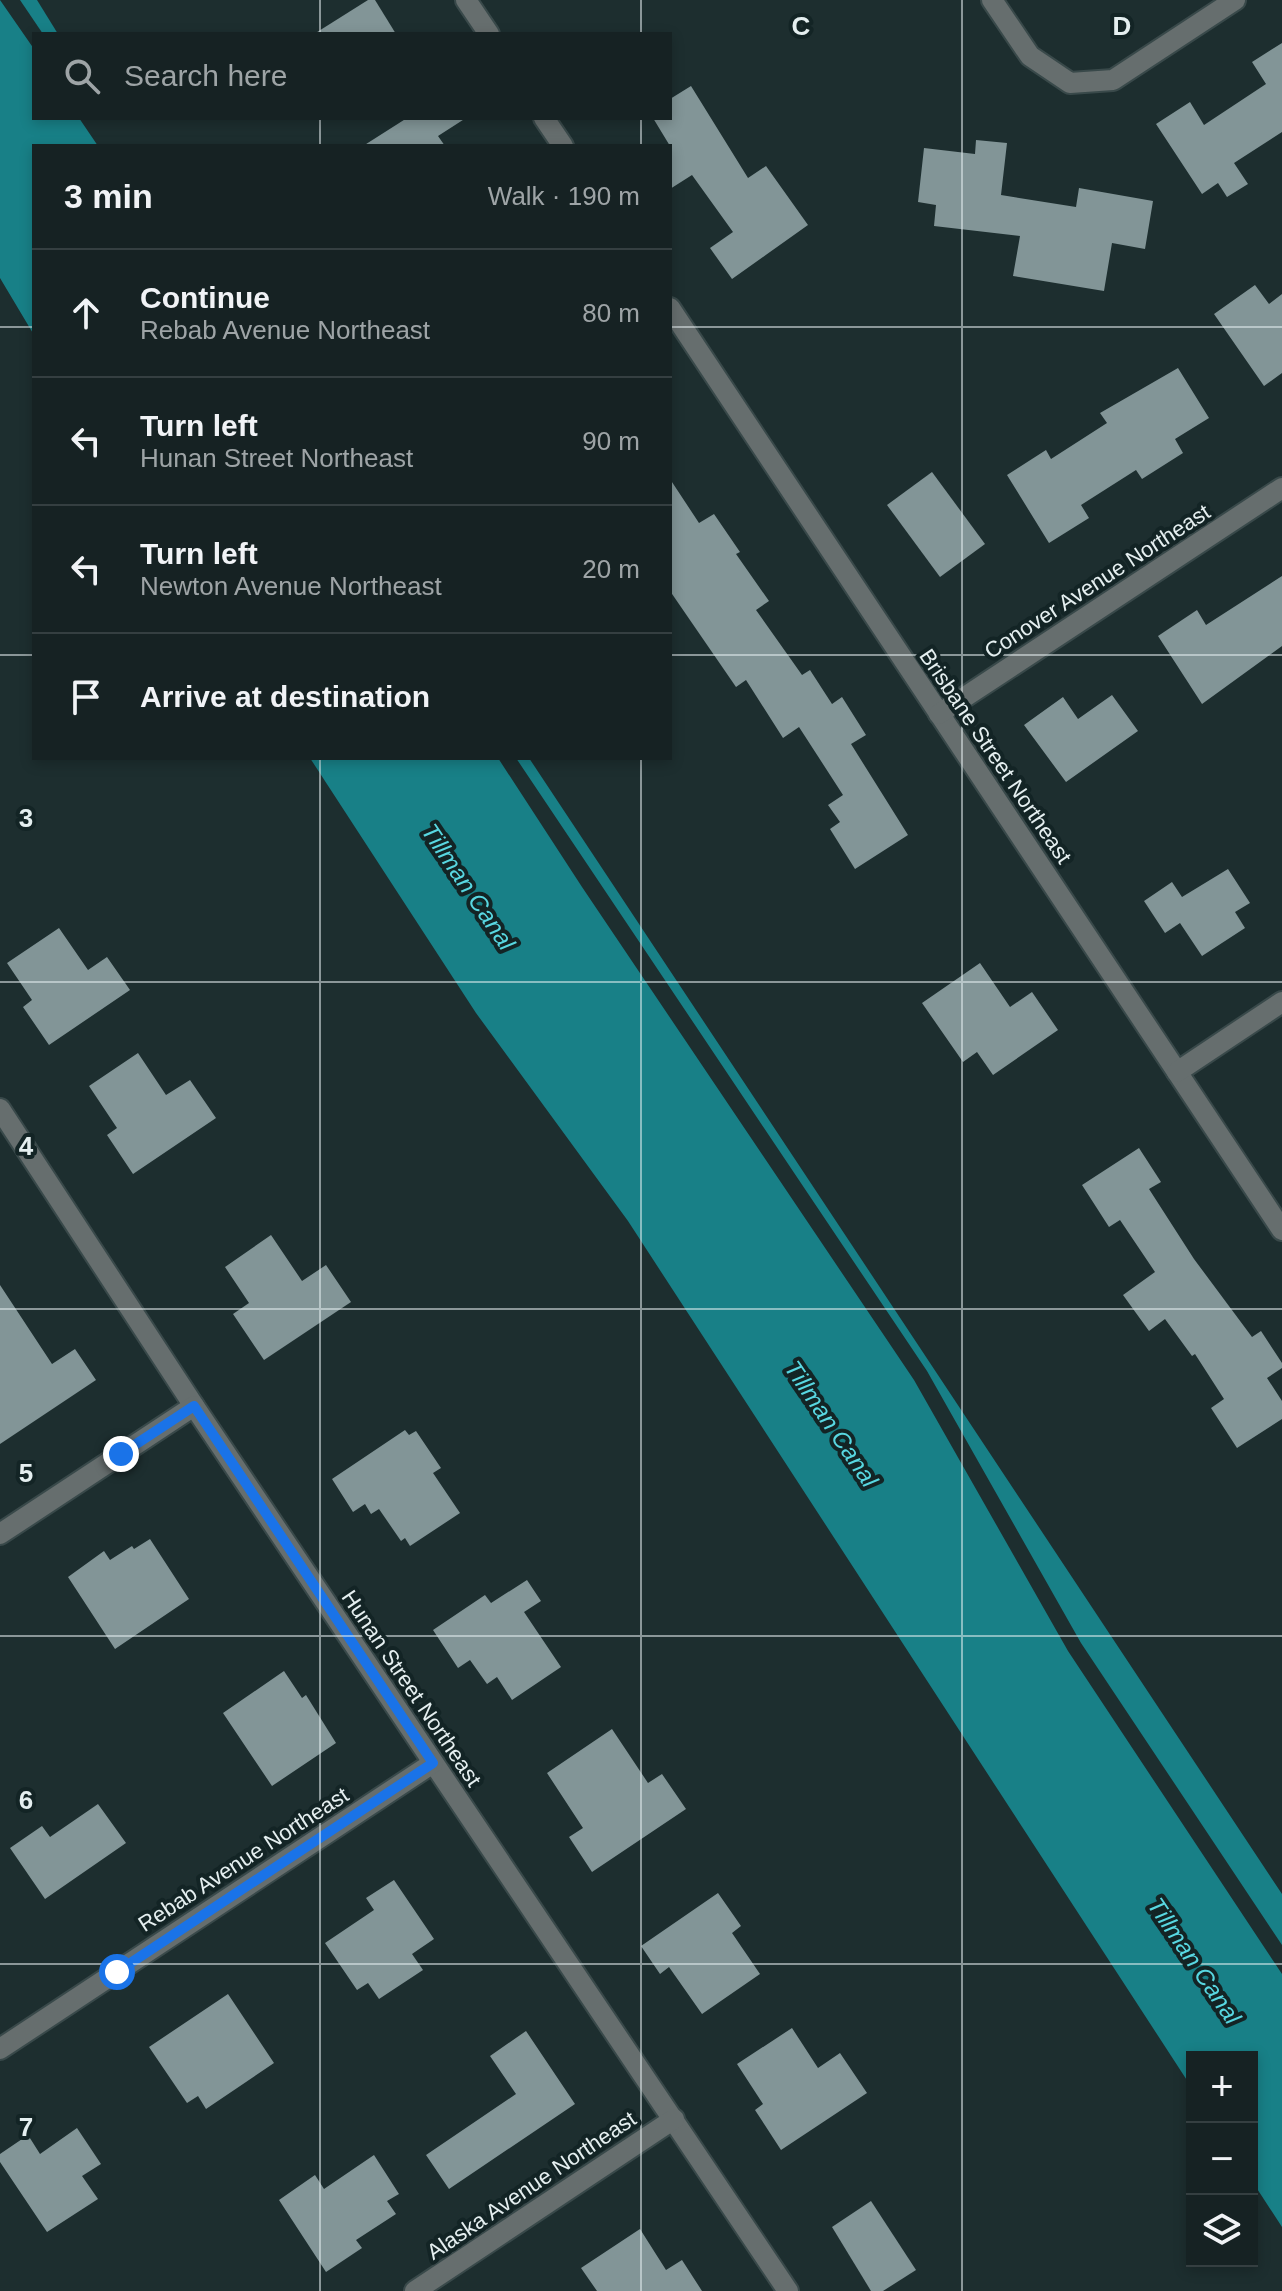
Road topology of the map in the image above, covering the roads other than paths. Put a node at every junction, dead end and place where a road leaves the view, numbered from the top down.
1 (466, 0) edge
2 (992, 0) edge
3 (1235, 0) edge
4 (488, 32) edge
5 (545, 120) edge
6 (562, 144) edge
7 (672, 311) edge
8 (1282, 488) edge
9 (939, 714) junction
10 (1282, 1002) edge
11 (1177, 1072) junction
12 (0, 1109) edge
13 (1282, 1230) edge
14 (194, 1406) junction
15 (0, 1534) edge
16 (433, 1763) junction
17 (0, 2049) edge
18 (674, 2119) junction
19 (415, 2291) edge
20 (788, 2291) edge

1 - 4 street
2 - 3 street
5 - 6 street
7 - 9 street, Brisbane Street Northeast
8 - 9 street, Conover Avenue Northeast
9 - 11 street, Brisbane Street Northeast
10 - 11 street
11 - 13 street, Brisbane Street Northeast
12 - 14 street, Hunan Street Northeast
14 - 15 street
14 - 16 street, Hunan Street Northeast
16 - 17 street, Rebab Avenue Northeast
16 - 18 street, Hunan Street Northeast
18 - 19 street, Alaska Avenue Northeast
18 - 20 street, Hunan Street Northeast

